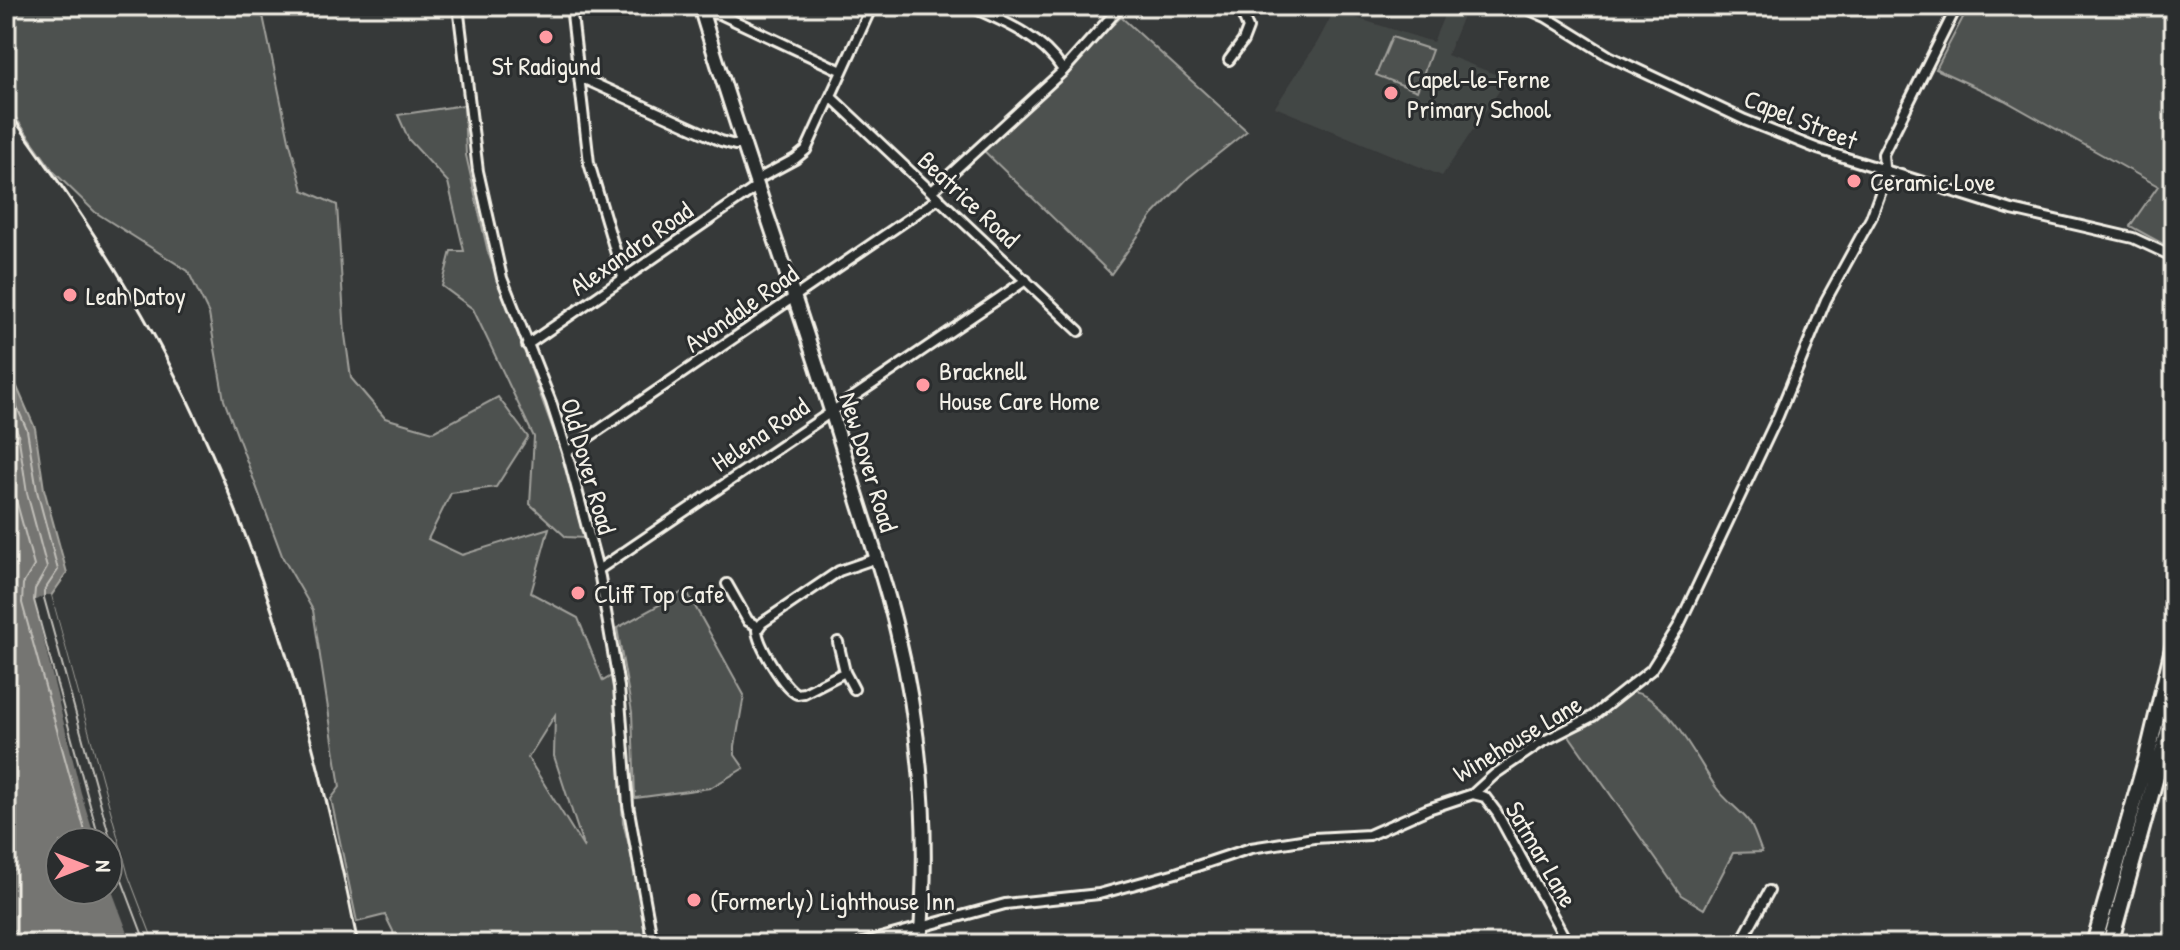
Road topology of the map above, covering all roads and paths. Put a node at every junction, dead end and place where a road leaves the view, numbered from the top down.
1 (458, 6) edge
2 (571, 6) edge
3 (872, 6) edge
4 (969, 6) edge
5 (1121, 6) edge
6 (1228, 6) edge
7 (1521, 6) edge
8 (1957, 6) edge
9 (702, 11) edge
10 (1229, 60) dead end
11 (1063, 70) junction
12 (842, 71) junction
13 (580, 77) junction
14 (831, 97) junction
15 (744, 143) junction
16 (1884, 172) junction
17 (757, 183) junction
18 (936, 194) junction
19 (2174, 257) edge
20 (623, 277) junction
21 (1026, 280) junction
22 (793, 298) junction
23 (1079, 331) dead end
24 (527, 345) junction
25 (831, 411) junction
26 (567, 452) junction
27 (877, 558) junction
28 (598, 570) junction
29 (727, 584) dead end
30 (759, 627) junction
31 (838, 642) dead end
32 (2174, 644) edge
33 (845, 672) junction
34 (854, 689) dead end
35 (2174, 711) edge
36 (1473, 794) junction
37 (1769, 891) dead end
38 (921, 929) junction
39 (653, 944) edge
40 (859, 944) edge
41 (920, 944) edge
42 (1568, 944) edge
43 (1740, 944) edge
44 (2094, 944) edge
45 (2110, 944) edge

1 - 24 street, Old Dover Road
2 - 13 street
3 - 12 street, Alexandra Road
4 - 11 street
5 - 11 street, Avondale Road
6 - 10 street
7 - 16 street, Capel Street
8 - 16 street, Winehouse Lane
9 - 12 street
9 - 15 main road, New Dover Road
11 - 18 street, Avondale Road
12 - 14 street, Alexandra Road
13 - 15 street
13 - 20 street
14 - 17 street, Alexandra Road
14 - 18 street, Beatrice Road
15 - 17 main road, New Dover Road
16 - 19 street, Capel Street
16 - 36 street, Winehouse Lane
17 - 20 street, Alexandra Road
17 - 22 main road, New Dover Road
18 - 21 street, Beatrice Road
18 - 22 street, Avondale Road
20 - 24 street, Alexandra Road
21 - 23 street, Beatrice Road
21 - 25 street, Helena Road
22 - 25 main road, New Dover Road
22 - 26 street, Avondale Road
24 - 26 street, Old Dover Road
25 - 27 main road, New Dover Road
25 - 28 street, Helena Road
26 - 28 street, Old Dover Road
27 - 30 street
27 - 38 main road, New Dover Road
28 - 39 street, Old Dover Road
29 - 30 street
30 - 33 street
31 - 33 street
32 - 44 highway
33 - 34 street
35 - 45 highway
36 - 38 street, Winehouse Lane
36 - 42 street, Satmar Lane
37 - 43 street
38 - 40 street, Winehouse Lane
38 - 41 main road, New Dover Road

